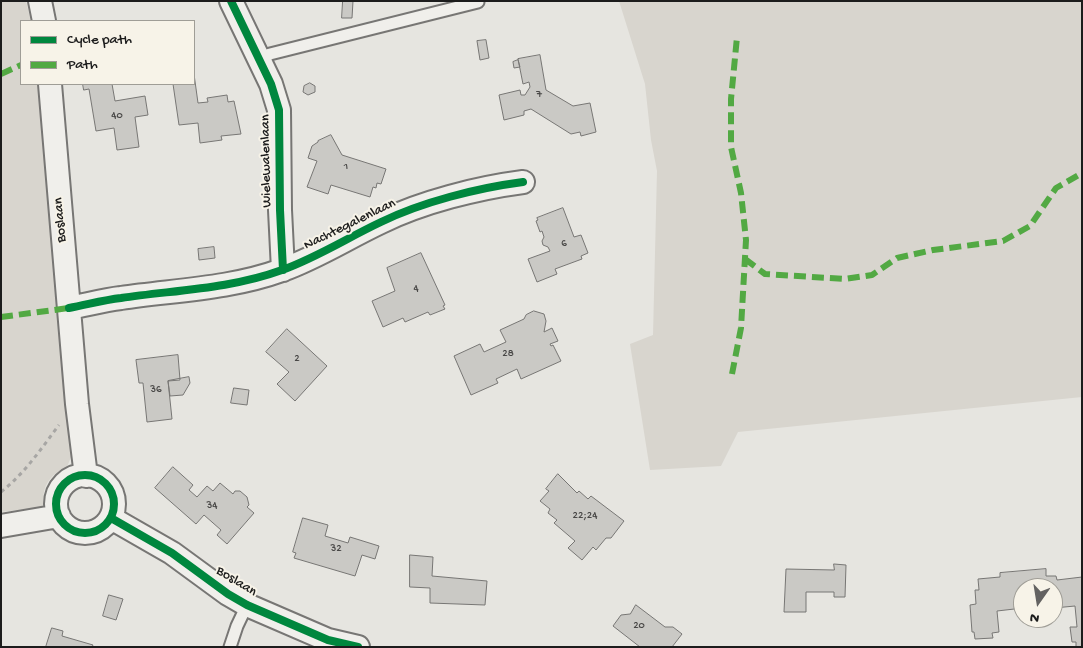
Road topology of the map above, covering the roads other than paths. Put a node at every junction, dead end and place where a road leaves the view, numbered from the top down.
1 (40, 1) edge
2 (231, 1) edge
3 (478, 2) edge
4 (44, 20) edge
5 (260, 59) junction
6 (50, 85) edge
7 (523, 182) dead end
8 (283, 270) junction
9 (69, 308) junction
10 (86, 476) junction
11 (59, 516) junction
12 (111, 518) junction
13 (1, 526) edge
14 (247, 604) junction
15 (230, 647) edge
16 (358, 647) edge

1 - 4 street
2 - 5 street, Wielewalenlaan
3 - 5 lane
5 - 8 street, Wielewalenlaan
6 - 9 street, Boslaan
7 - 8 street, Nachtegalenlaan
8 - 9 street, Nachtegalenlaan
9 - 10 street, Boslaan
10 - 11 street
10 - 12 street
11 - 12 street
11 - 13 street
12 - 14 street, Boslaan
14 - 15 lane
14 - 16 street, Boslaan

